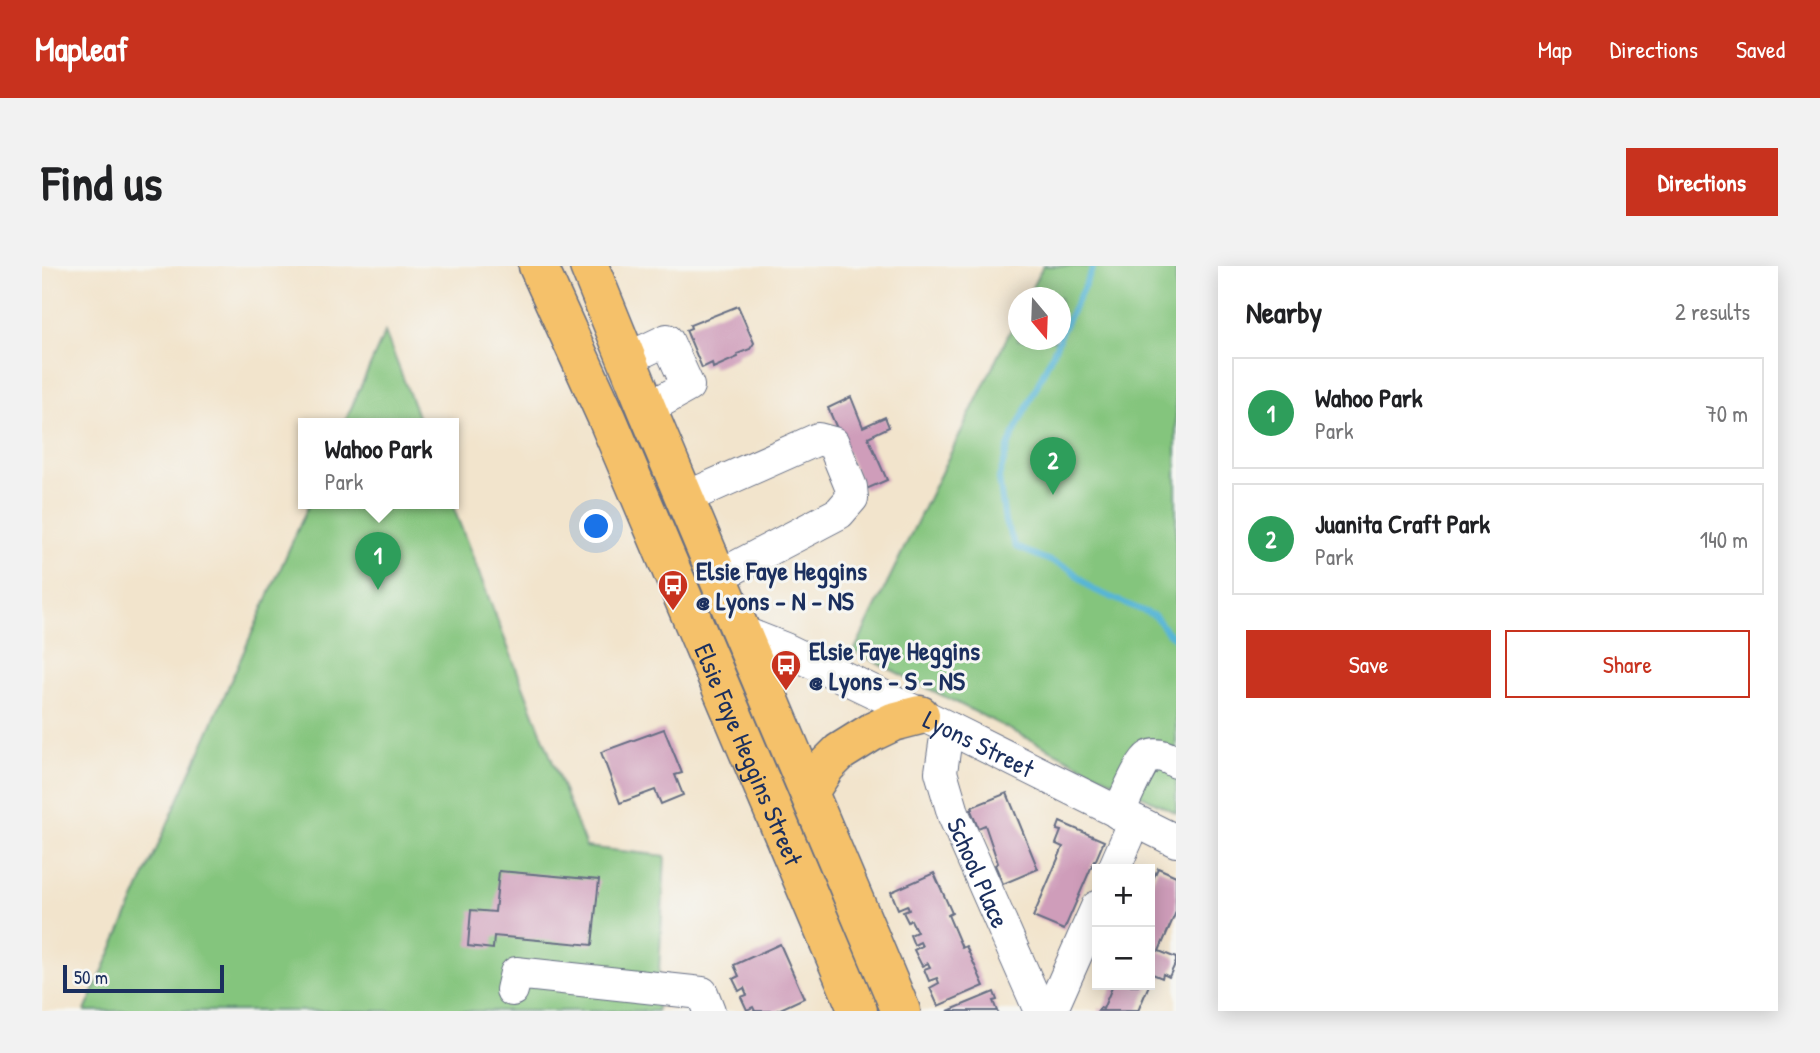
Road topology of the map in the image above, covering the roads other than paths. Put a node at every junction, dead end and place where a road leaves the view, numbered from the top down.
1 (538, 266) edge
2 (589, 266) edge
3 (626, 356) junction
4 (585, 369) junction
5 (685, 498) junction
6 (719, 576) junction
7 (742, 632) junction
8 (935, 722) junction
9 (1176, 762) edge
10 (809, 792) junction
11 (1127, 817) junction
12 (1176, 841) edge
13 (1115, 864) edge
14 (1092, 918) edge
15 (512, 990) dead end
16 (897, 1002) edge
17 (856, 1010) edge
18 (709, 1011) edge
19 (1040, 1011) edge
20 (1051, 1011) edge

1 - 4 main road, Elsie Faye Heggins Street
2 - 3 main road, Elsie Faye Heggins Street
3 - 4 main road
3 - 5 main road, Elsie Faye Heggins Street
4 - 17 main road, Elsie Faye Heggins Street
5 - 6 main road, Elsie Faye Heggins Street
5 - 6 street
6 - 7 main road, Elsie Faye Heggins Street
7 - 8 street, Lyons Street
7 - 10 main road, Elsie Faye Heggins Street
8 - 10 main road
8 - 11 street, Lyons Street
8 - 19 street, School Place
9 - 11 street
10 - 16 main road, Elsie Faye Heggins Street
11 - 12 street, Lyons Street
11 - 13 street
14 - 20 street
15 - 18 street
16 - 17 street

